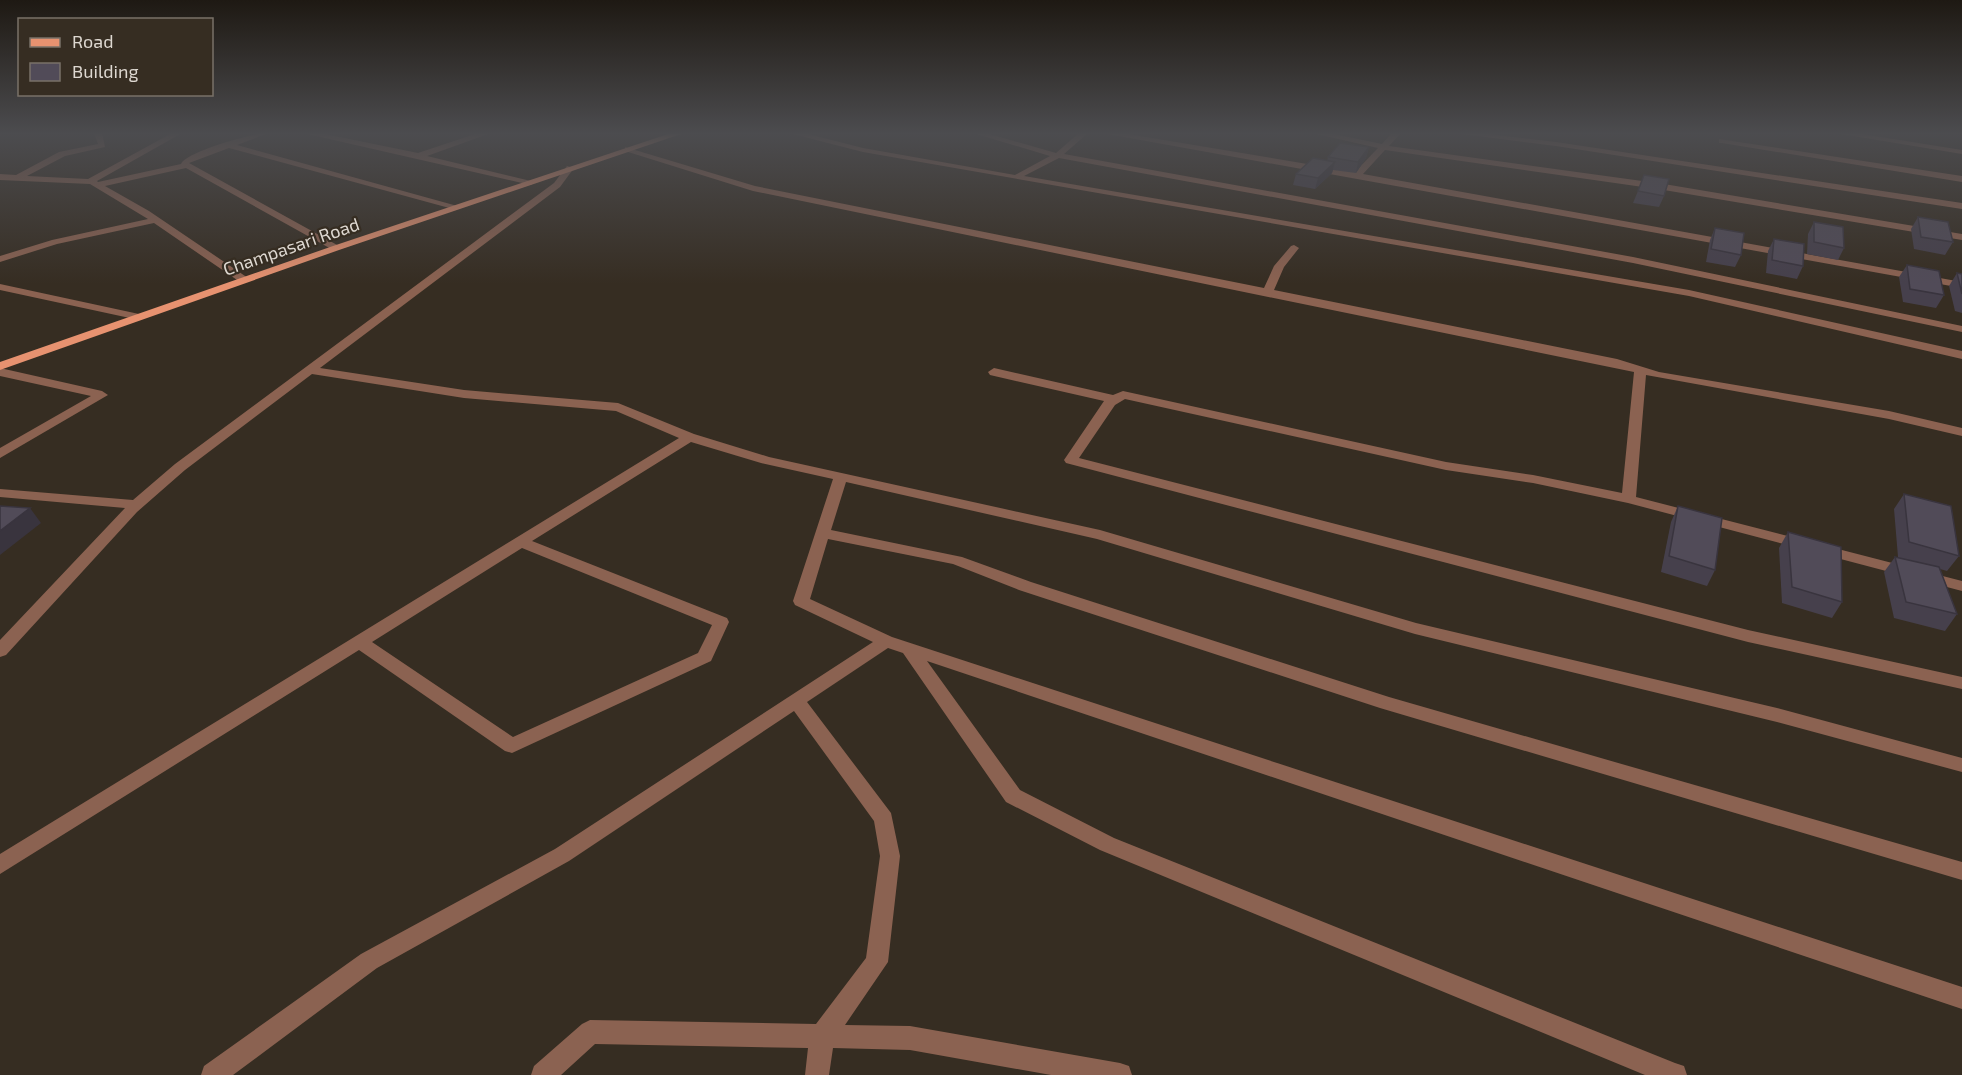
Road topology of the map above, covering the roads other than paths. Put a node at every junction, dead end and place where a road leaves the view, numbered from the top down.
1 (84, 183) edge
2 (97, 183) edge
3 (220, 183) edge
4 (367, 183) edge
5 (528, 183) edge
6 (558, 183) edge
7 (738, 183) edge
8 (1053, 183) edge
9 (1206, 183) edge
10 (1402, 183) edge
11 (1716, 183) edge
12 (1872, 183) edge
13 (93, 184) junction
14 (1962, 206) edge
15 (456, 207) junction
16 (155, 220) junction
17 (1962, 237) edge
18 (336, 248) junction
19 (1294, 248) dead end
20 (0, 259) edge
21 (244, 280) junction
22 (1962, 285) edge
23 (0, 287) edge
24 (1268, 291) junction
25 (139, 316) junction
26 (1962, 329) edge
27 (1962, 355) edge
28 (0, 366) edge
29 (310, 370) junction
30 (1640, 370) junction
31 (0, 372) edge
32 (994, 372) dead end
33 (1110, 402) junction
34 (1962, 432) edge
35 (689, 437) junction
36 (0, 454) edge
37 (841, 476) junction
38 (0, 493) edge
39 (1629, 499) junction
40 (137, 505) junction
41 (823, 533) junction
42 (520, 542) junction
43 (1962, 586) edge
44 (886, 641) junction
45 (360, 642) junction
46 (909, 648) junction
47 (0, 651) edge
48 (1962, 683) edge
49 (796, 700) junction
50 (1962, 765) edge
51 (0, 865) edge
52 (1962, 871) edge
53 (1962, 998) edge
54 (822, 1036) junction
55 (213, 1075) edge
56 (543, 1075) edge
57 (817, 1075) edge
58 (1120, 1075) edge
59 (1675, 1075) edge

1 - 13 street
2 - 13 street
3 - 18 street
4 - 15 street
5 - 15 main road, Champasari Road
6 - 29 street
7 - 24 street
8 - 27 street
9 - 26 street
10 - 22 street
11 - 17 street
12 - 14 street
13 - 16 street
15 - 18 main road, Champasari Road
16 - 20 street
16 - 21 street
18 - 21 main road, Champasari Road
19 - 24 street
21 - 25 main road, Champasari Road
23 - 25 street
24 - 30 street
25 - 28 main road, Champasari Road
29 - 35 street
29 - 40 street
30 - 34 street
30 - 39 street
31 - 36 street
32 - 33 street
33 - 39 street
33 - 48 street
35 - 37 street
35 - 42 street
37 - 41 street
37 - 50 street
38 - 40 street
39 - 43 street
40 - 47 street
41 - 44 street
41 - 52 street
42 - 45 street
42 - 45 street
44 - 46 street
44 - 49 street
45 - 51 street
46 - 53 street
46 - 59 street
49 - 54 street
49 - 55 street
54 - 56 street
54 - 57 street
54 - 58 street

